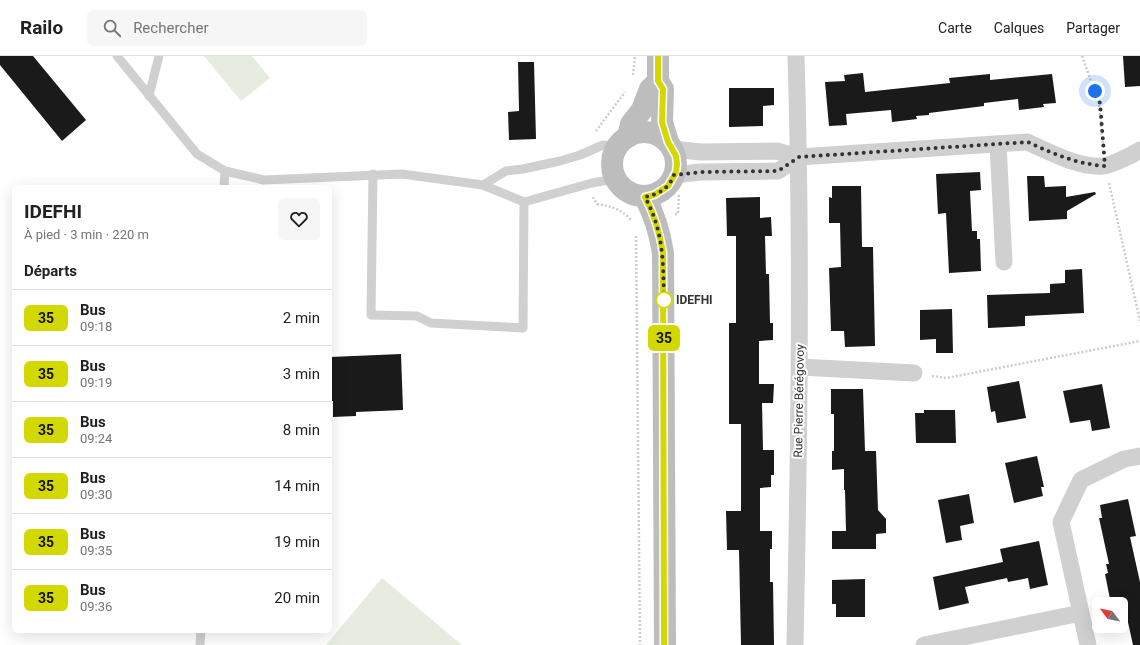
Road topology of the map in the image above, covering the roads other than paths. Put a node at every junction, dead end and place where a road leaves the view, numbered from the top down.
1 (117, 56) edge
2 (159, 56) edge
3 (658, 56) edge
4 (796, 56) edge
5 (658, 81) junction
6 (149, 96) junction
7 (623, 141) junction
8 (998, 144) junction
9 (670, 145) junction
10 (1140, 150) edge
11 (799, 157) junction
12 (225, 172) junction
13 (373, 174) junction
14 (616, 179) junction
15 (677, 183) junction
16 (224, 185) edge
17 (483, 185) junction
18 (645, 197) junction
19 (524, 202) junction
20 (1004, 262) dead end
21 (800, 366) junction
22 (914, 373) road end
23 (1140, 456) edge
24 (1081, 613) junction
25 (201, 633) edge
26 (200, 645) edge
27 (664, 645) edge
28 (795, 645) edge
29 (924, 645) edge
30 (1088, 645) edge

1 - 6 lane
2 - 6 lane
3 - 5 street
4 - 11 street, Rue Pierre Bérégovoy
5 - 7 street
5 - 9 street
6 - 12 lane
7 - 9 street
7 - 14 street
7 - 17 lane
8 - 10 street
8 - 11 street
8 - 20 street
9 - 11 street
9 - 15 street
11 - 15 street
11 - 21 street, Rue Pierre Bérégovoy
12 - 13 lane
12 - 16 lane
13 - 17 lane
13 - 19 lane
14 - 18 street
14 - 19 lane
15 - 18 street
17 - 19 lane
18 - 27 street
21 - 22 street
21 - 28 street, Rue Pierre Bérégovoy
23 - 24 street
24 - 29 street
24 - 30 street
25 - 26 lane

